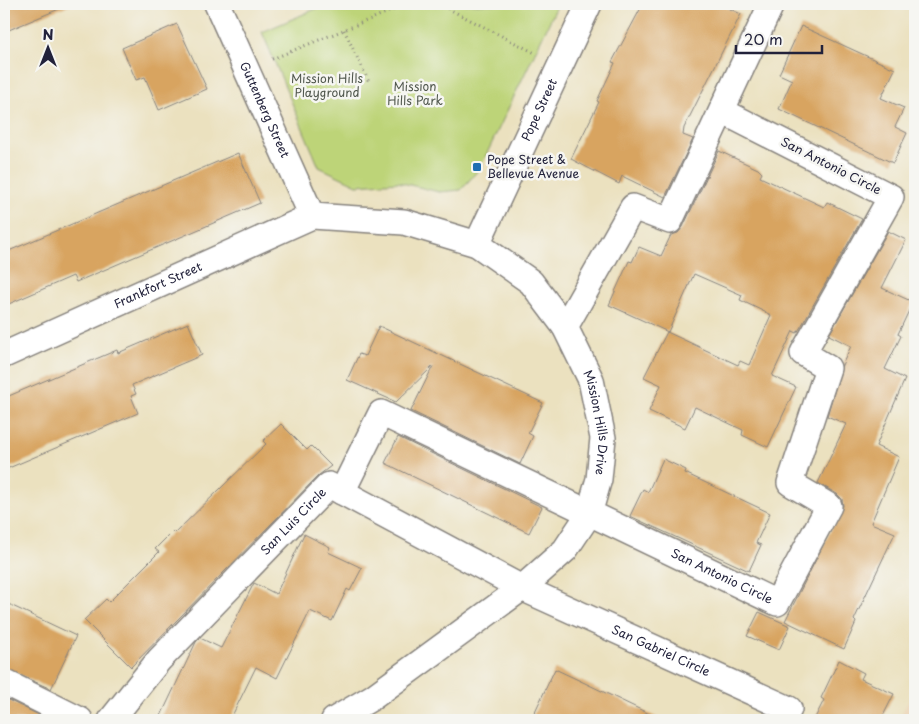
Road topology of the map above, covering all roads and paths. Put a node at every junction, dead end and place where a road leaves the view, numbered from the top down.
1 (218, 4) edge
2 (408, 4) edge
3 (440, 4) edge
4 (589, 4) edge
5 (770, 8) dead end
6 (344, 30) junction
7 (560, 66) junction
8 (246, 70) junction
9 (369, 82) dead end
10 (722, 111) junction
11 (312, 216) junction
12 (477, 244) junction
13 (565, 327) junction
14 (4, 355) edge
15 (342, 492) junction
16 (588, 514) junction
17 (522, 588) junction
18 (4, 682) edge
19 (80, 720) edge
20 (111, 720) edge
21 (334, 720) edge
22 (783, 720) edge

1 - 8 street, Guttenberg Street
2 - 6 path
3 - 7 path
4 - 7 street, Pope Street
5 - 10 street
6 - 8 path
6 - 9 path
7 - 12 street, Pope Street
8 - 11 street, Guttenberg Street
10 - 13 street
10 - 16 street, San Antonio Circle
11 - 12 street, Mission Hills Drive
11 - 14 street, Frankfort Street
12 - 13 street, Mission Hills Drive
13 - 16 street, Mission Hills Drive
15 - 16 street, San Antonio Circle
15 - 17 street, San Luis Circle
15 - 20 street, San Luis Circle
16 - 17 street, Mission Hills Drive
17 - 21 street, Mission Hills Drive
17 - 22 street, San Gabriel Circle
18 - 19 street

